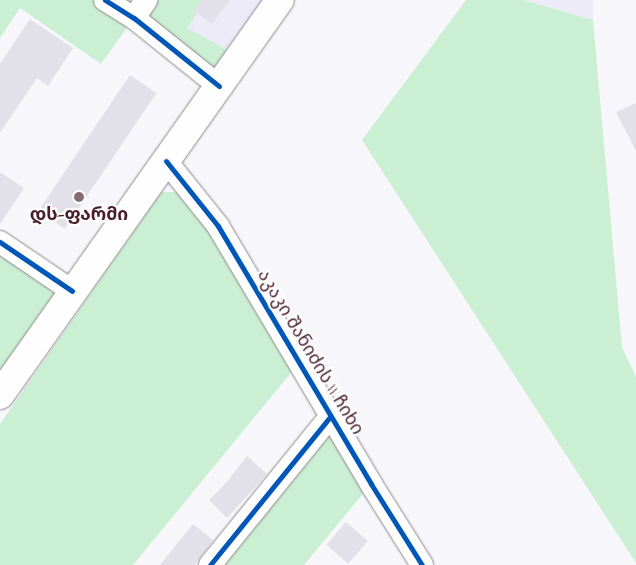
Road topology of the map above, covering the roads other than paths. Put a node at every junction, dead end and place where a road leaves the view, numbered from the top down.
1 (105, 0) edge
2 (280, 0) edge
3 (140, 9) edge
4 (219, 86) junction
5 (166, 161) junction
6 (0, 242) edge
7 (72, 291) junction
8 (0, 395) edge
9 (330, 417) junction
10 (210, 565) edge
11 (422, 565) edge

1 - 3 street
2 - 4 main road
3 - 4 street
4 - 5 main road
5 - 7 main road
5 - 9 street, აკაკი შანიძის II ჩიხი
6 - 7 street
7 - 8 main road
9 - 10 street
9 - 11 street, აკაკი შანიძის II ჩიხი

